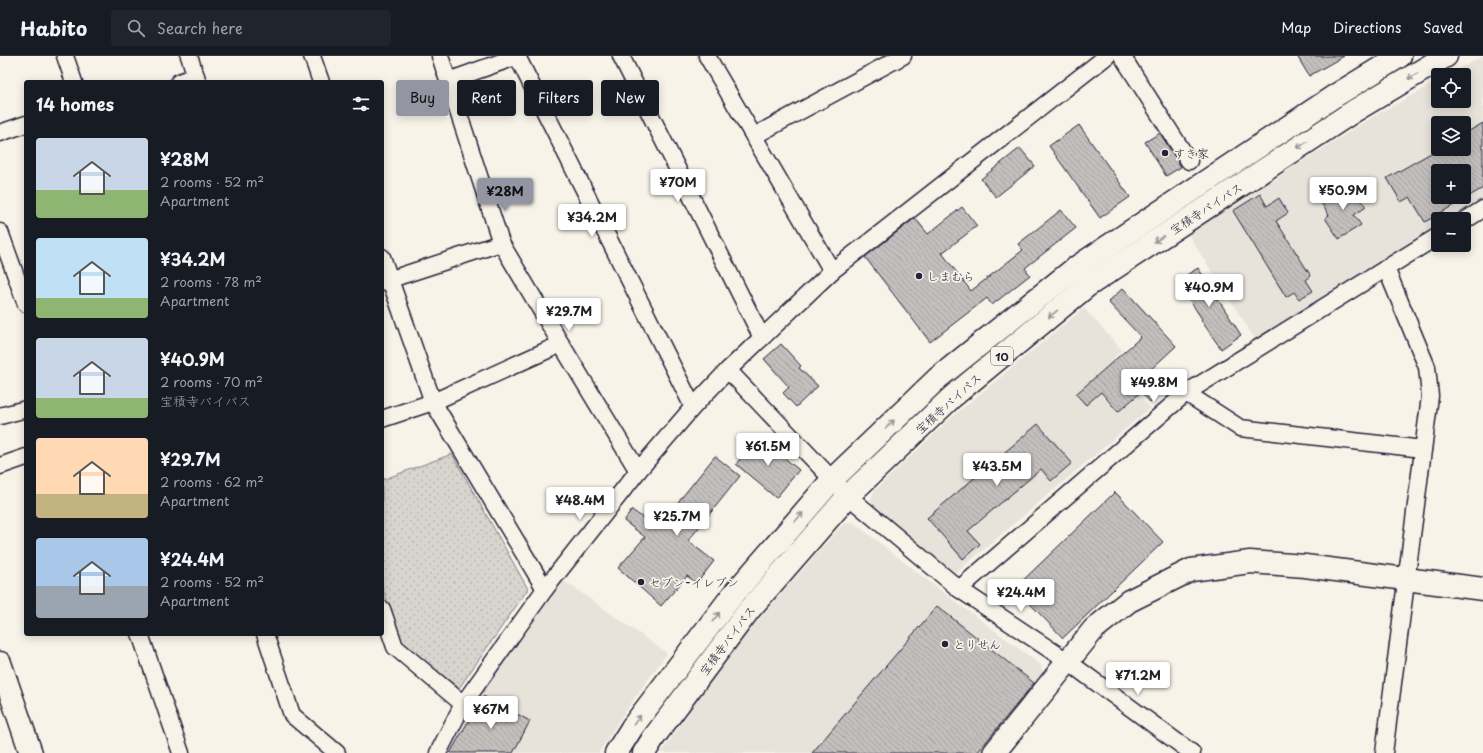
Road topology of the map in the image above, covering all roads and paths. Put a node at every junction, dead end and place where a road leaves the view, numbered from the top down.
1 (65, 56) edge
2 (189, 56) edge
3 (312, 56) edge
4 (440, 56) edge
5 (517, 56) edge
6 (620, 56) edge
7 (707, 56) edge
8 (903, 56) edge
9 (1107, 56) edge
10 (1122, 56) edge
11 (1400, 56) edge
12 (1446, 56) edge
13 (197, 79) edge
14 (73, 80) edge
15 (320, 80) edge
16 (448, 80) edge
17 (449, 81) edge
18 (449, 84) edge
19 (24, 125) edge
20 (0, 133) edge
21 (754, 136) junction
22 (1189, 161) dead end
23 (1483, 209) edge
24 (1471, 217) edge
25 (0, 232) edge
26 (1431, 240) edge
27 (501, 243) junction
28 (384, 268) edge
29 (1386, 268) junction
30 (832, 271) junction
31 (386, 280) edge
32 (24, 298) edge
33 (762, 338) junction
34 (561, 344) junction
35 (728, 370) junction
36 (1186, 393) junction
37 (433, 402) junction
38 (693, 408) junction
39 (24, 410) edge
40 (0, 416) edge
41 (384, 418) edge
42 (1423, 449) junction
43 (24, 458) edge
44 (0, 466) edge
45 (638, 470) junction
46 (832, 480) junction
47 (848, 496) junction
48 (1406, 580) junction
49 (959, 588) junction
50 (545, 589) junction
51 (1483, 589) edge
52 (384, 615) edge
53 (141, 636) edge
54 (266, 636) edge
55 (1067, 661) junction
56 (0, 663) edge
57 (463, 704) junction
58 (31, 753) edge
59 (181, 753) edge
60 (337, 753) edge
61 (438, 753) edge
62 (616, 753) edge
63 (644, 753) edge
64 (994, 753) edge
65 (1192, 753) edge
66 (1384, 753) edge

1 - 14 street
2 - 13 street
3 - 15 street
4 - 16 street
5 - 17 street
5 - 38 street
6 - 33 street
7 - 21 street
8 - 21 street
9 - 30 street
10 - 22 street
46 -> 11 main road, 宝積寺バイパス / 10
12 -> 47 main road, 宝積寺バイパス / 10
18 - 27 street
19 - 20 street
21 - 30 street
23 - 24 street
25 - 32 street
26 - 29 street
27 - 31 street
27 - 34 street
28 - 31 street
29 - 36 street
29 - 42 street
30 - 33 street
31 - 37 street
33 - 35 street
34 - 37 street
34 - 45 street
35 - 38 street
35 - 46 street
36 - 42 street
36 - 49 street
37 - 41 street
37 - 50 street
38 - 45 street
39 - 40 street
42 - 48 street
43 - 44 street
45 - 50 street
46 - 47 street
62 -> 46 main road, 宝積寺バイパス / 10
47 - 49 street
47 - 63 main road, 宝積寺バイパス / 10
48 - 51 main road
48 - 55 main road
48 - 66 street
49 - 55 street
50 - 57 street
52 - 57 street
53 - 59 street
54 - 60 street
55 - 64 main road
55 - 65 street
56 - 58 main road
57 - 61 street

